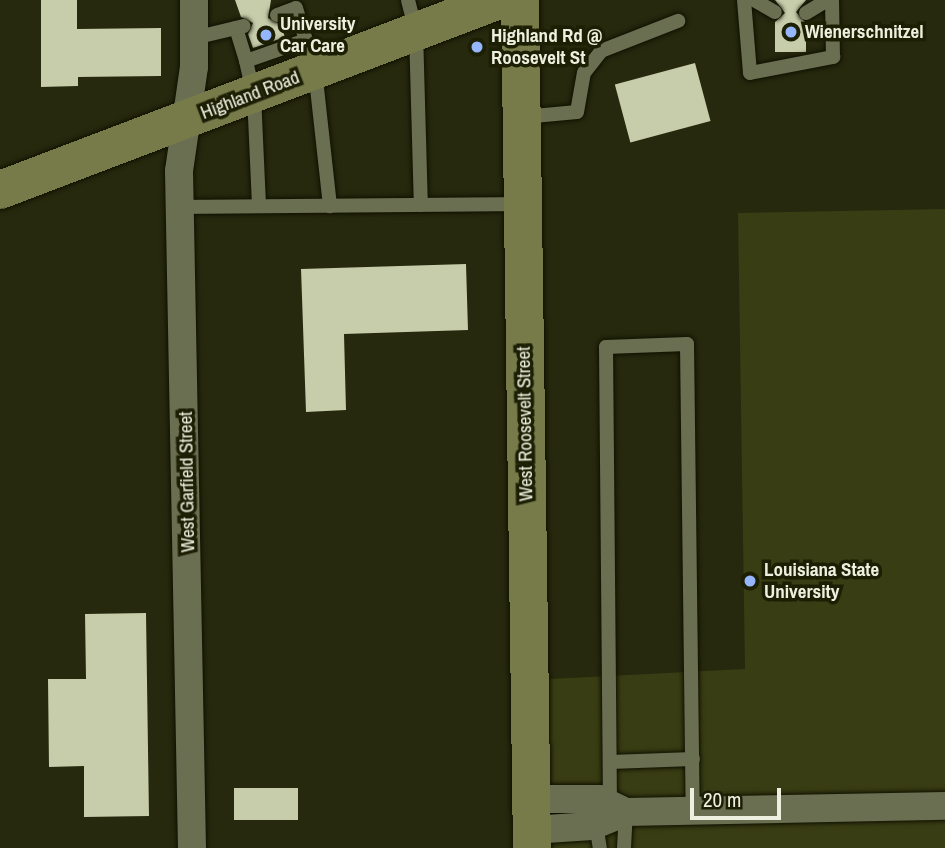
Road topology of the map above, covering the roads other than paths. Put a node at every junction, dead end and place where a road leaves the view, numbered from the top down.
1 (194, 0) edge
2 (499, 0) edge
3 (520, 0) edge
4 (744, 0) edge
5 (754, 0) edge
6 (830, 0) edge
7 (775, 12) dead end
8 (806, 13) dead end
9 (277, 15) dead end
10 (412, 16) edge
11 (678, 21) dead end
12 (194, 38) junction
13 (310, 55) junction
14 (250, 78) junction
15 (188, 117) junction
16 (518, 118) junction
17 (1, 185) edge
18 (522, 204) junction
19 (330, 205) junction
20 (421, 205) junction
21 (259, 206) junction
22 (183, 207) junction
23 (693, 759) junction
24 (610, 762) junction
25 (945, 806) edge
26 (693, 810) junction
27 (608, 822) edge
28 (531, 826) edge
29 (192, 848) edge
30 (624, 848) edge

1 - 12 street, West Garfield Street
2 - 10 main road, Highland Road
3 - 16 main road, West Roosevelt Street
4 - 6 lane
5 - 7 lane
6 - 8 lane
9 - 13 lane
10 - 13 main road, Highland Road
10 - 20 lane
11 - 16 lane
12 - 14 lane
12 - 15 street, West Garfield Street
13 - 14 main road, Highland Road
13 - 19 lane
14 - 15 main road, Highland Road
14 - 21 lane
15 - 17 main road, Highland Road
15 - 22 street, West Garfield Street
16 - 18 main road, West Roosevelt Street
18 - 20 lane
18 - 28 main road, West Roosevelt Street
19 - 20 lane
19 - 21 lane
21 - 22 lane
22 - 29 street, West Garfield Street
23 - 24 lane
23 - 24 lane
23 - 26 lane
24 - 27 lane
25 - 26 street
26 - 27 street
27 - 28 street
27 - 30 lane

